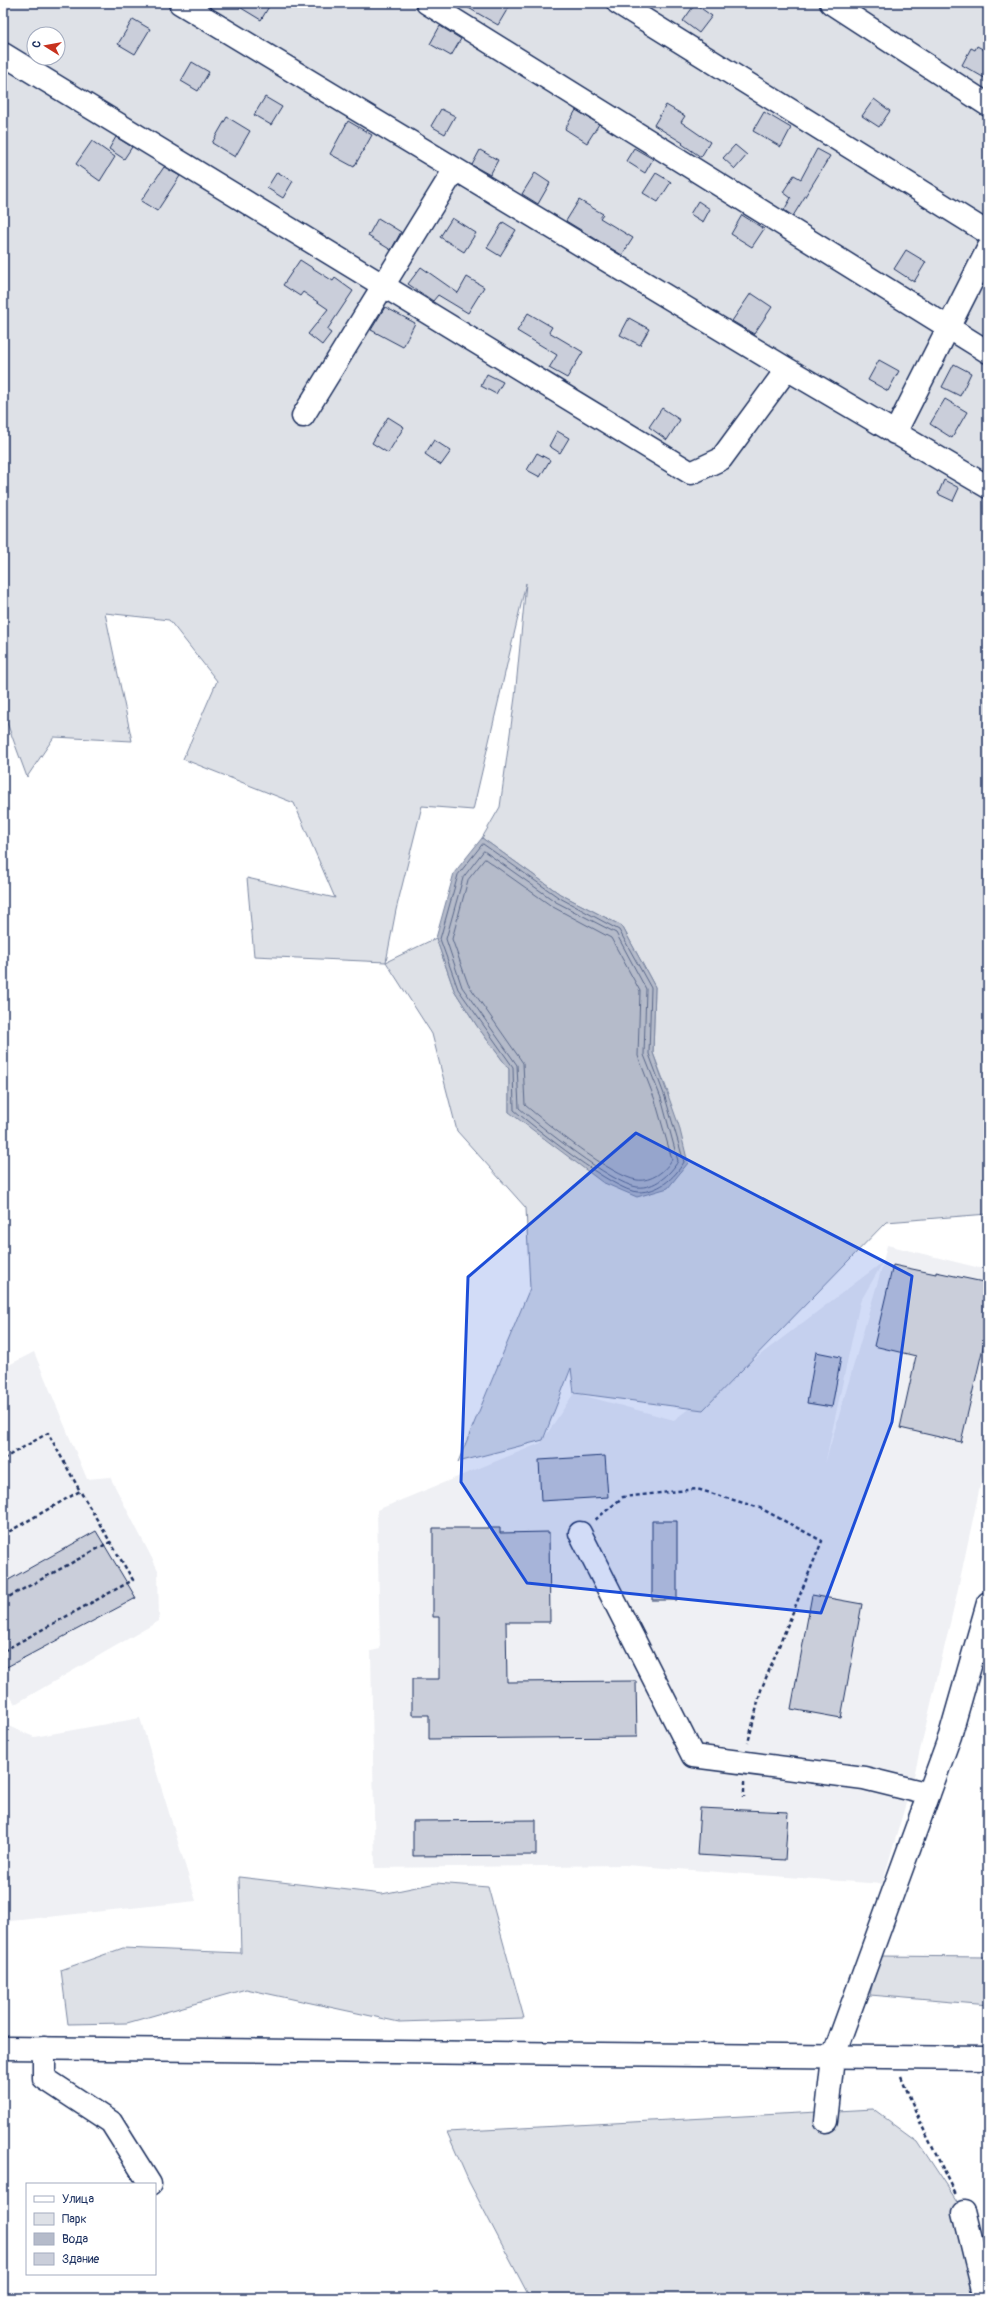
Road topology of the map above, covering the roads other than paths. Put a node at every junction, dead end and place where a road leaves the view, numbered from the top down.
1 (180, 3) edge
2 (427, 3) edge
3 (618, 3) edge
4 (831, 3) edge
5 (3, 54) edge
6 (988, 105) edge
7 (455, 169) junction
8 (988, 233) edge
9 (988, 249) edge
10 (384, 285) junction
11 (948, 328) junction
12 (988, 352) edge
13 (787, 370) junction
14 (303, 416) dead end
15 (895, 433) junction
16 (988, 487) edge
17 (580, 1533) road end
18 (988, 1603) edge
19 (929, 1794) junction
20 (3, 2048) edge
21 (44, 2048) junction
22 (833, 2057) junction
23 (988, 2058) edge
24 (826, 2122) dead end
25 (149, 2183) edge
26 (964, 2212) road end
27 (985, 2298) edge

1 - 7 main road
2 - 11 main road
3 - 8 main road
4 - 6 main road
5 - 10 main road
7 - 10 main road
7 - 13 main road
9 - 11 main road
10 - 13 main road
10 - 14 main road
11 - 12 main road
11 - 15 main road
13 - 15 main road
15 - 16 main road
17 - 19 main road
18 - 19 main road
19 - 22 main road
20 - 21 main road
21 - 22 main road
21 - 25 main road
22 - 23 main road
22 - 24 main road
26 - 27 main road

